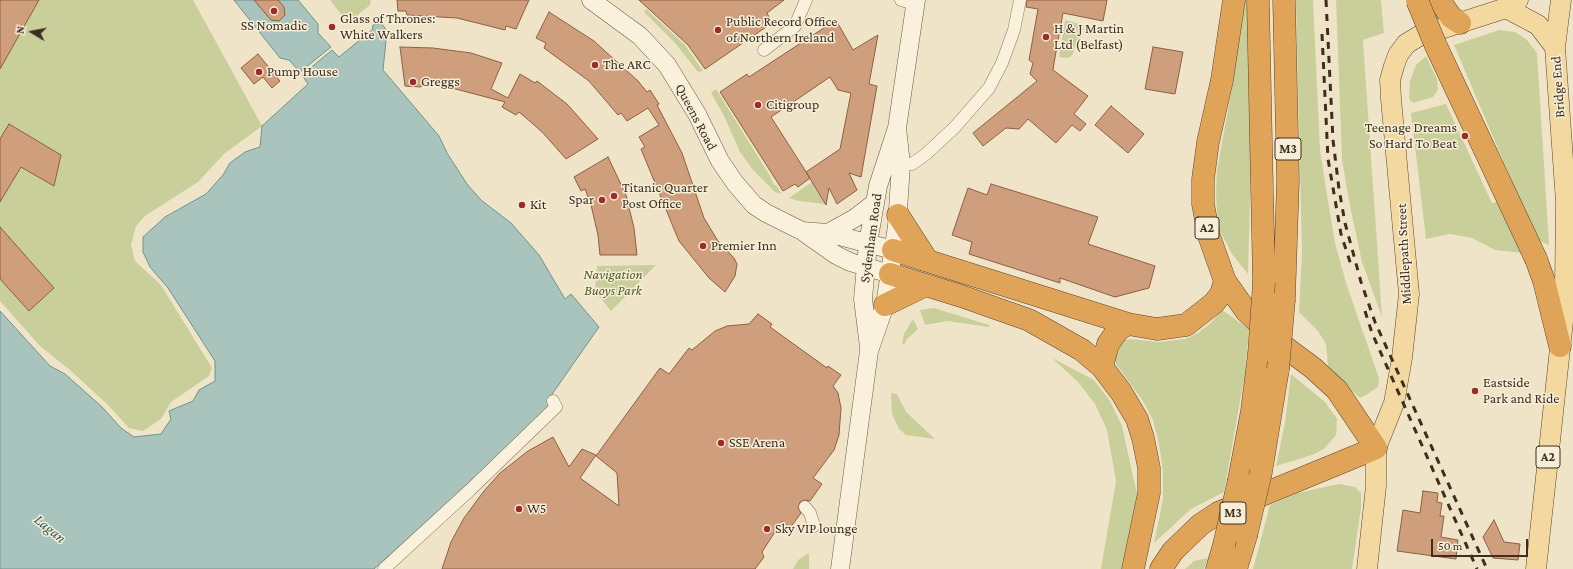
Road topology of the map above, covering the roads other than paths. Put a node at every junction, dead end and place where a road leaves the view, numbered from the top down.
1 (591, 0) edge
2 (806, 0) edge
3 (1020, 0) edge
4 (1234, 0) edge
5 (1258, 0) edge
6 (1284, 0) edge
7 (1417, 0) edge
8 (1439, 0) edge
9 (1561, 0) edge
10 (911, 1) edge
11 (1512, 4) edge
12 (1460, 23) junction
13 (1538, 25) joint
14 (1555, 47) junction
15 (764, 50) dead end
16 (896, 160) junction
17 (873, 204) junction
18 (1570, 208) edge
19 (898, 215) junction
20 (802, 231) junction
21 (828, 233) junction
22 (881, 246) junction
23 (927, 260) junction
24 (877, 271) junction
25 (1225, 281) junction
26 (926, 285) junction
27 (885, 305) junction
28 (1128, 324) junction
29 (1573, 328) edge
30 (1560, 346) junction
31 (869, 351) junction
32 (1102, 367) junction
33 (553, 401) dead end
34 (1376, 448) junction
35 (805, 507) dead end
36 (814, 526) dead end
37 (384, 569) edge
38 (840, 569) edge
39 (1133, 569) edge
40 (1160, 569) edge
41 (1217, 569) edge
42 (1236, 569) edge
43 (1368, 569) edge
44 (1536, 569) edge

1 - 20 street, Queens Road
2 - 15 street
3 - 16 street
4 - 25 highway, A2
5 - 41 highway, M3, bridge
6 - 42 highway, M3, bridge
7 - 30 highway, Bridge End / A2, bridge
8 - 12 highway
9 - 14 main road
10 - 16 street, Sydenham Road
11 - 12 main road, Middlepath Street
11 - 13 main road, Middlepath Street
12 - 34 main road, Middlepath Street
13 - 14 main road, Bridge End
14 - 18 main road, Bridge End / A2
16 - 17 street, Sydenham Road
16 - 19 street, Sydenham Road
16 - 22 street
17 - 21 street
17 - 22 street, Sydenham Road
18 - 30 main road, Bridge End / A2
19 - 22 street, Sydenham Road
19 - 23 highway
20 - 21 street, Queens Road
20 - 24 street, Queens Road
21 - 22 street, Queens Road
22 - 23 highway
22 - 24 street, Sydenham Road
22 - 24 street, Sydenham Road
23 - 28 highway
24 - 26 highway
24 - 27 street, Sydenham Road
24 - 31 street, Sydenham Road
25 - 28 highway
25 - 34 highway, A2
26 - 27 highway
26 - 32 highway
27 - 31 street, Sydenham Road
28 - 32 highway
29 - 30 main road
30 - 44 main road, Bridge End / A2
31 - 38 street, Sydenham Road
32 - 39 highway
33 - 37 street
34 - 40 highway
34 - 43 main road, Middlepath Street
35 - 36 street

